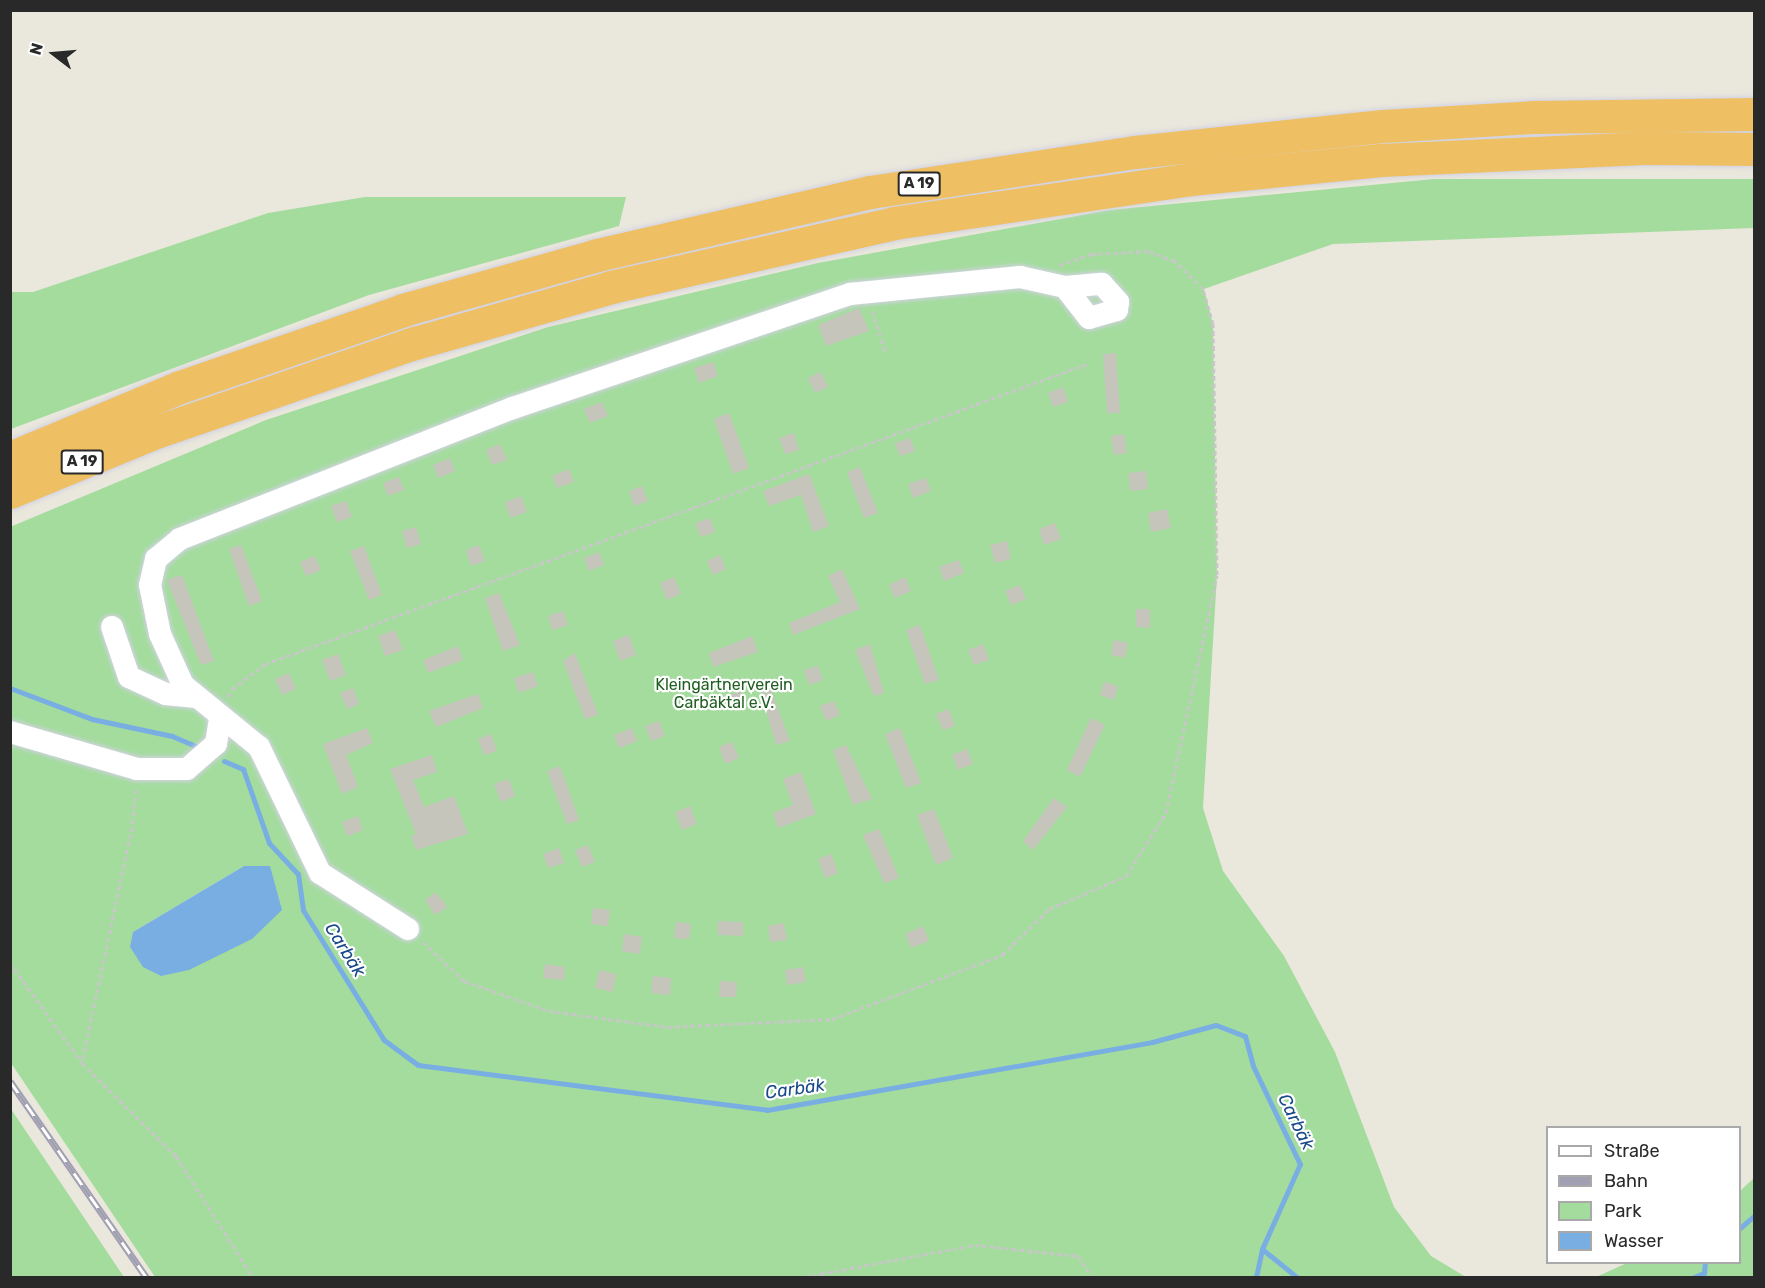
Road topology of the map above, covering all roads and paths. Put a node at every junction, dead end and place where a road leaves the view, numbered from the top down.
1 (1755, 114) edge
2 (1755, 149) edge
3 (1020, 277) junction
4 (1065, 287) dead end
5 (866, 292) junction
6 (886, 353) dead end
7 (1087, 364) dead end
8 (10, 458) edge
9 (10, 492) edge
10 (112, 627) dead end
11 (196, 697) junction
12 (220, 718) junction
13 (10, 732) edge
14 (137, 769) junction
15 (408, 929) joint
16 (10, 963) edge
17 (82, 1063) junction
18 (253, 1278) edge
19 (798, 1278) edge
20 (1093, 1278) edge

1 - 8 highway, A 19
2 - 9 highway, A 19
3 - 4 lane
3 - 5 lane
3 - 15 path
5 - 6 path
5 - 11 lane
7 - 12 path
10 - 11 lane
11 - 12 lane
12 - 14 lane
12 - 15 lane
13 - 14 lane
14 - 17 path
16 - 17 path
17 - 18 path
19 - 20 path

